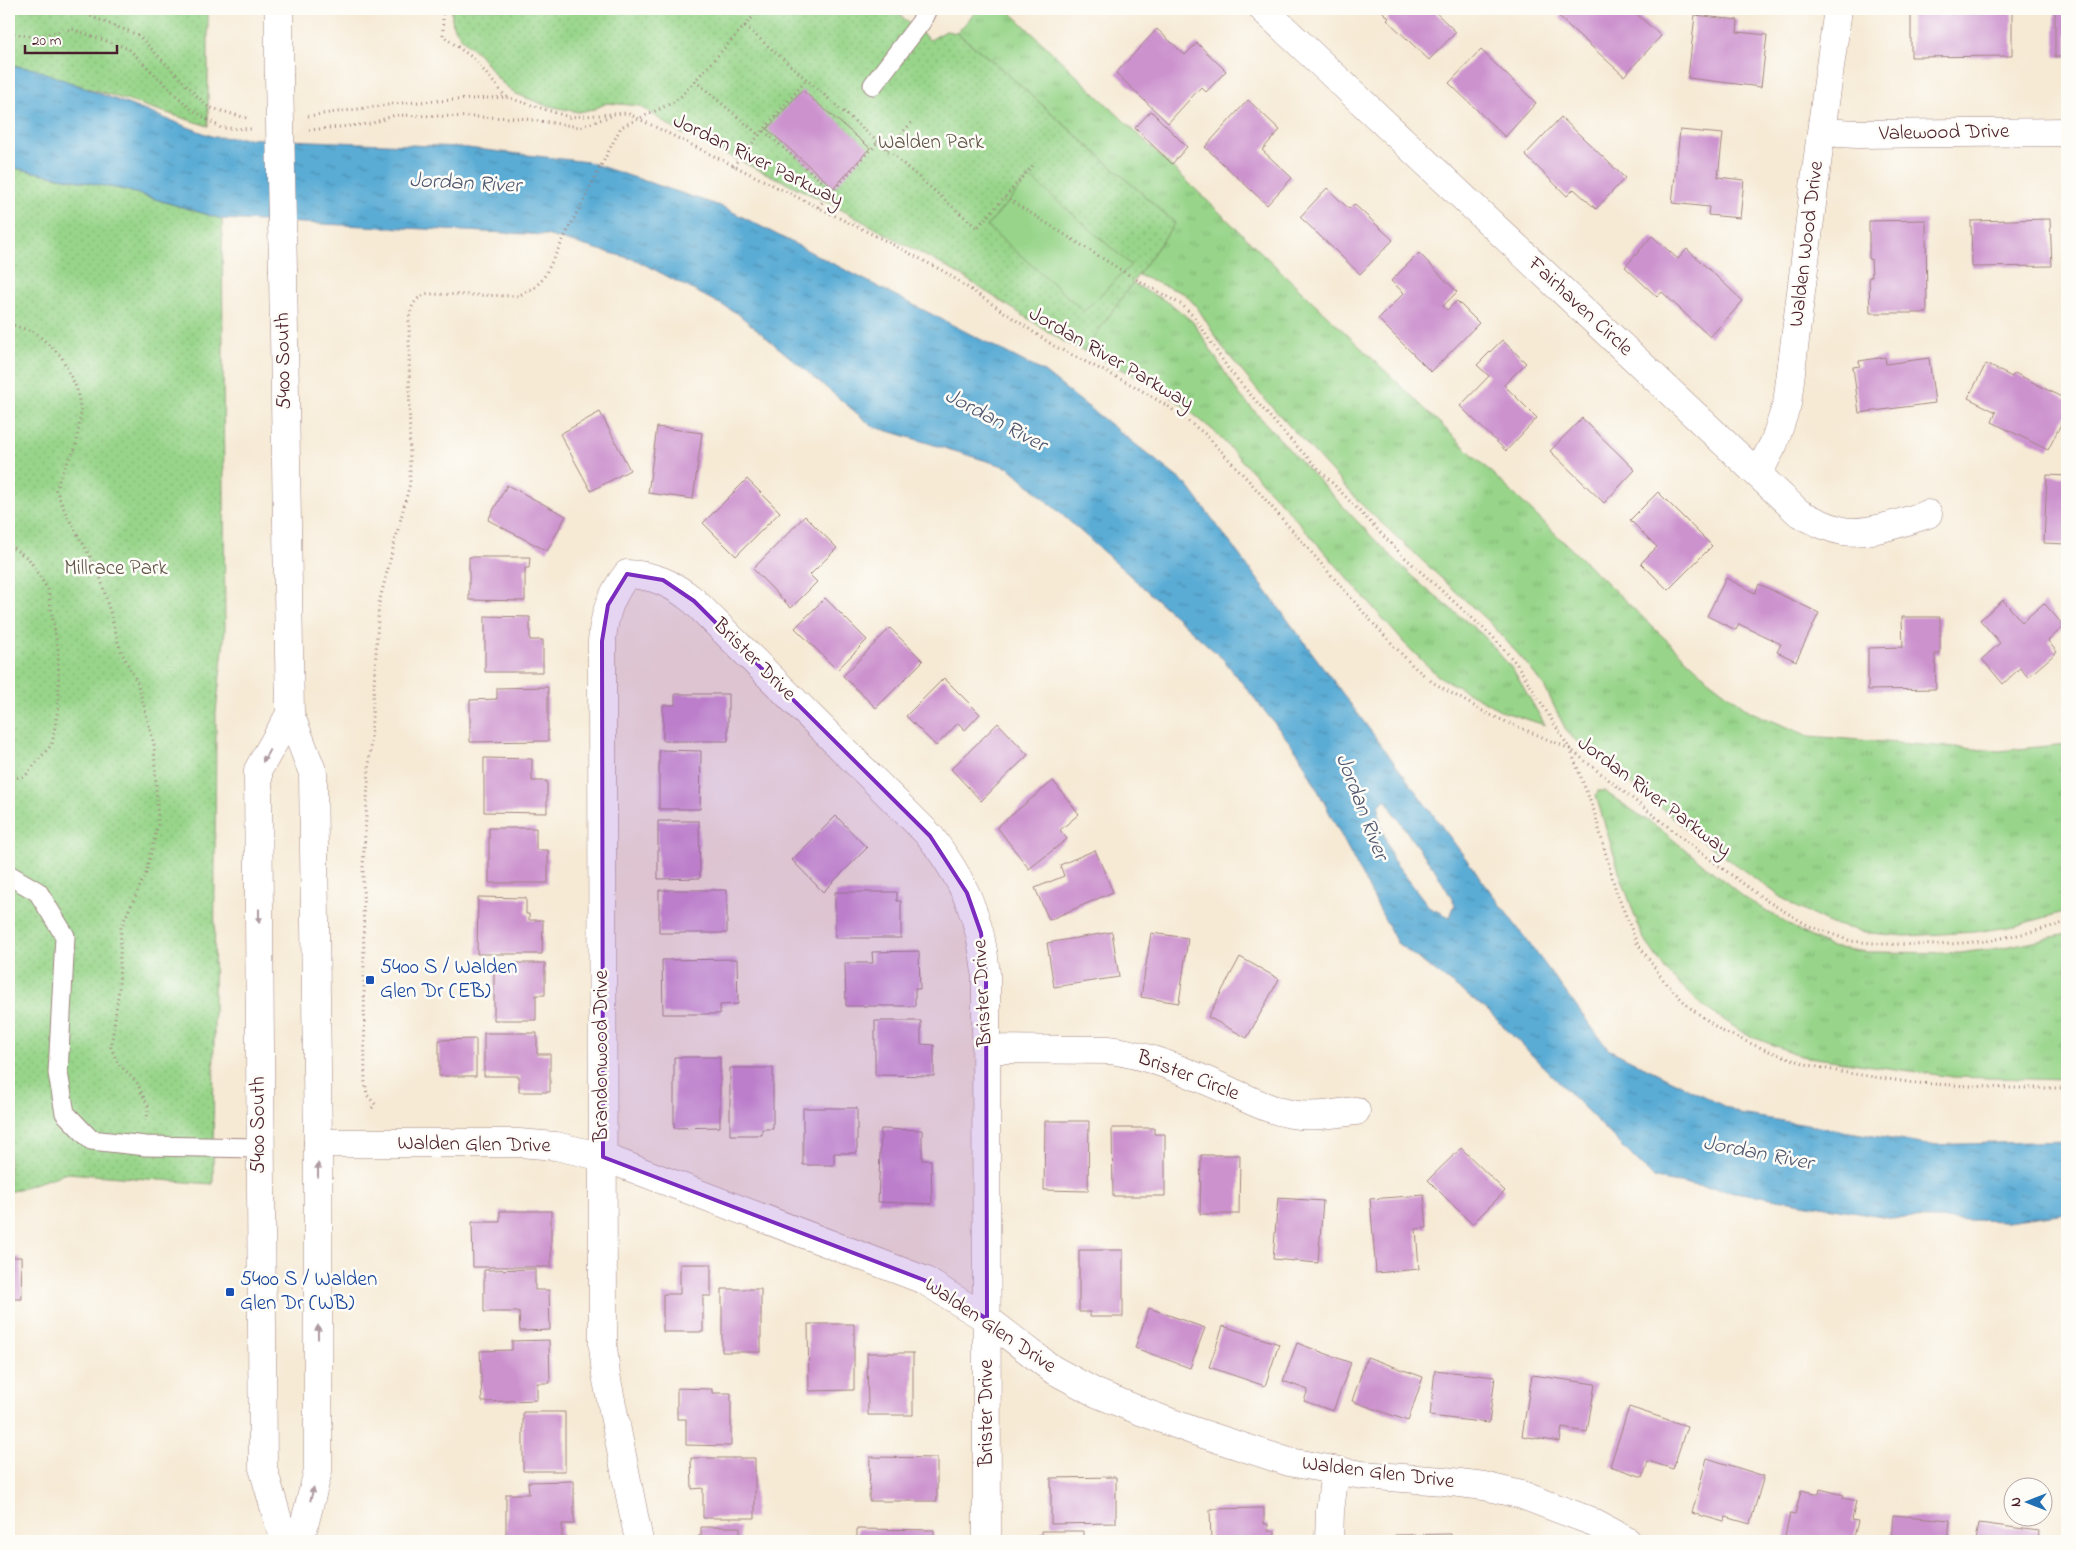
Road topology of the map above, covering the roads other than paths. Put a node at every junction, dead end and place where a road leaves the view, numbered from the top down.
1 (279, 9) edge
2 (927, 9) edge
3 (1263, 9) edge
4 (1838, 9) edge
5 (873, 85) dead end
6 (1821, 132) junction
7 (2067, 132) edge
8 (1758, 474) junction
9 (1928, 514) dead end
10 (627, 574) joint
11 (290, 714) junction
12 (9, 875) edge
13 (987, 1049) junction
14 (1356, 1110) dead end
15 (318, 1142) junction
16 (260, 1148) junction
17 (603, 1157) junction
18 (987, 1319) junction
19 (1335, 1471) junction
20 (284, 1541) edge
21 (300, 1541) edge
22 (639, 1541) edge
23 (987, 1541) edge
24 (1329, 1541) edge
25 (1627, 1541) edge

1 - 11 street, 5400 South, bridge
2 - 5 lane
3 - 8 street, Fairhaven Circle
4 - 6 street, Walden Wood Drive
6 - 7 street, Valewood Drive
6 - 8 street, Walden Wood Drive
8 - 9 street, Fairhaven Circle
10 - 13 street, Brister Drive
10 - 17 street, Brandonwood Drive
11 - 15 street, 5400 South
11 -> 16 street, 5400 South
12 - 16 lane
13 - 14 street, Brister Circle
13 - 18 street, Brister Drive
15 - 17 street, Walden Glen Drive
21 -> 15 street, 5400 South
16 - 20 street, 5400 South
17 - 18 street, Walden Glen Drive
17 - 22 street, Brandonwood Drive
18 - 19 street, Walden Glen Drive
18 - 23 street, Brister Drive
19 - 24 street
19 - 25 street, Walden Glen Drive

